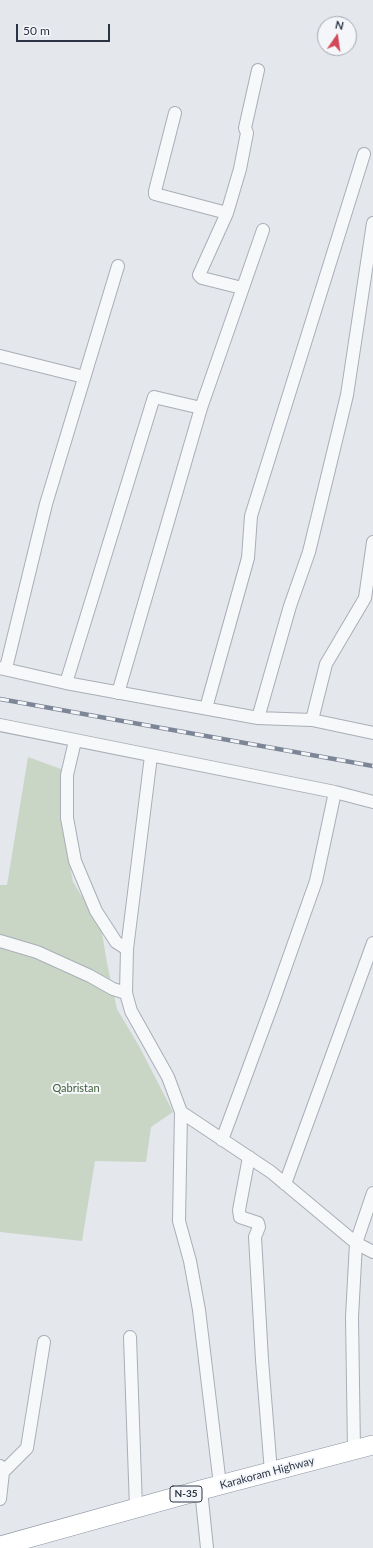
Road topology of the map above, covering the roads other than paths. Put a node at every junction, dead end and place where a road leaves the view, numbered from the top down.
1 (258, 70) dead end
2 (175, 113) dead end
3 (364, 154) dead end
4 (228, 213) junction
5 (373, 223) edge
6 (264, 230) dead end
7 (118, 266) dead end
8 (242, 288) junction
9 (0, 356) edge
10 (84, 377) junction
11 (201, 408) junction
12 (373, 542) edge
13 (3, 668) edge
14 (66, 683) junction
15 (118, 693) junction
16 (206, 708) junction
17 (258, 718) junction
18 (312, 720) junction
19 (0, 725) edge
20 (373, 733) edge
21 (75, 741) junction
22 (152, 756) junction
23 (335, 792) junction
24 (373, 802) edge
25 (0, 942) edge
26 (373, 943) edge
27 (127, 949) junction
28 (126, 993) junction
29 (181, 1112) junction
30 (222, 1140) junction
31 (249, 1158) junction
32 (284, 1184) junction
33 (373, 1193) edge
34 (356, 1243) junction
35 (373, 1252) edge
36 (130, 1337) dead end
37 (44, 1342) dead end
38 (373, 1445) edge
39 (354, 1450) junction
40 (2, 1469) edge
41 (271, 1472) junction
42 (220, 1485) junction
43 (201, 1490) junction
44 (0, 1499) edge
45 (136, 1508) junction
46 (0, 1546) edge
47 (207, 1548) edge

1 - 4 street
2 - 4 street
3 - 16 street
4 - 8 street
5 - 17 street
6 - 8 street
7 - 10 street
8 - 11 street
9 - 10 street
10 - 13 street
11 - 14 street
11 - 15 street
12 - 18 street
13 - 14 street
14 - 15 street
15 - 16 street
16 - 17 street
17 - 18 street
18 - 20 street
19 - 21 street
21 - 22 street
21 - 27 street
22 - 23 street
22 - 27 street
23 - 24 street
23 - 30 street
25 - 28 street
26 - 32 street
27 - 28 street
28 - 29 street
29 - 30 street
29 - 42 street
30 - 31 street
31 - 32 street
31 - 41 street
32 - 34 street
33 - 34 street
34 - 35 street
34 - 39 street
36 - 45 street
37 - 40 street
38 - 39 highway, Karakoram Highway / N-35
39 - 41 highway, Karakoram Highway / N-35
40 - 44 street
41 - 42 highway, Karakoram Highway / N-35
42 - 43 highway, Karakoram Highway / N-35
43 - 45 highway, Karakoram Highway / N-35
43 - 47 street
45 - 46 highway, Karakoram Highway / N-35

